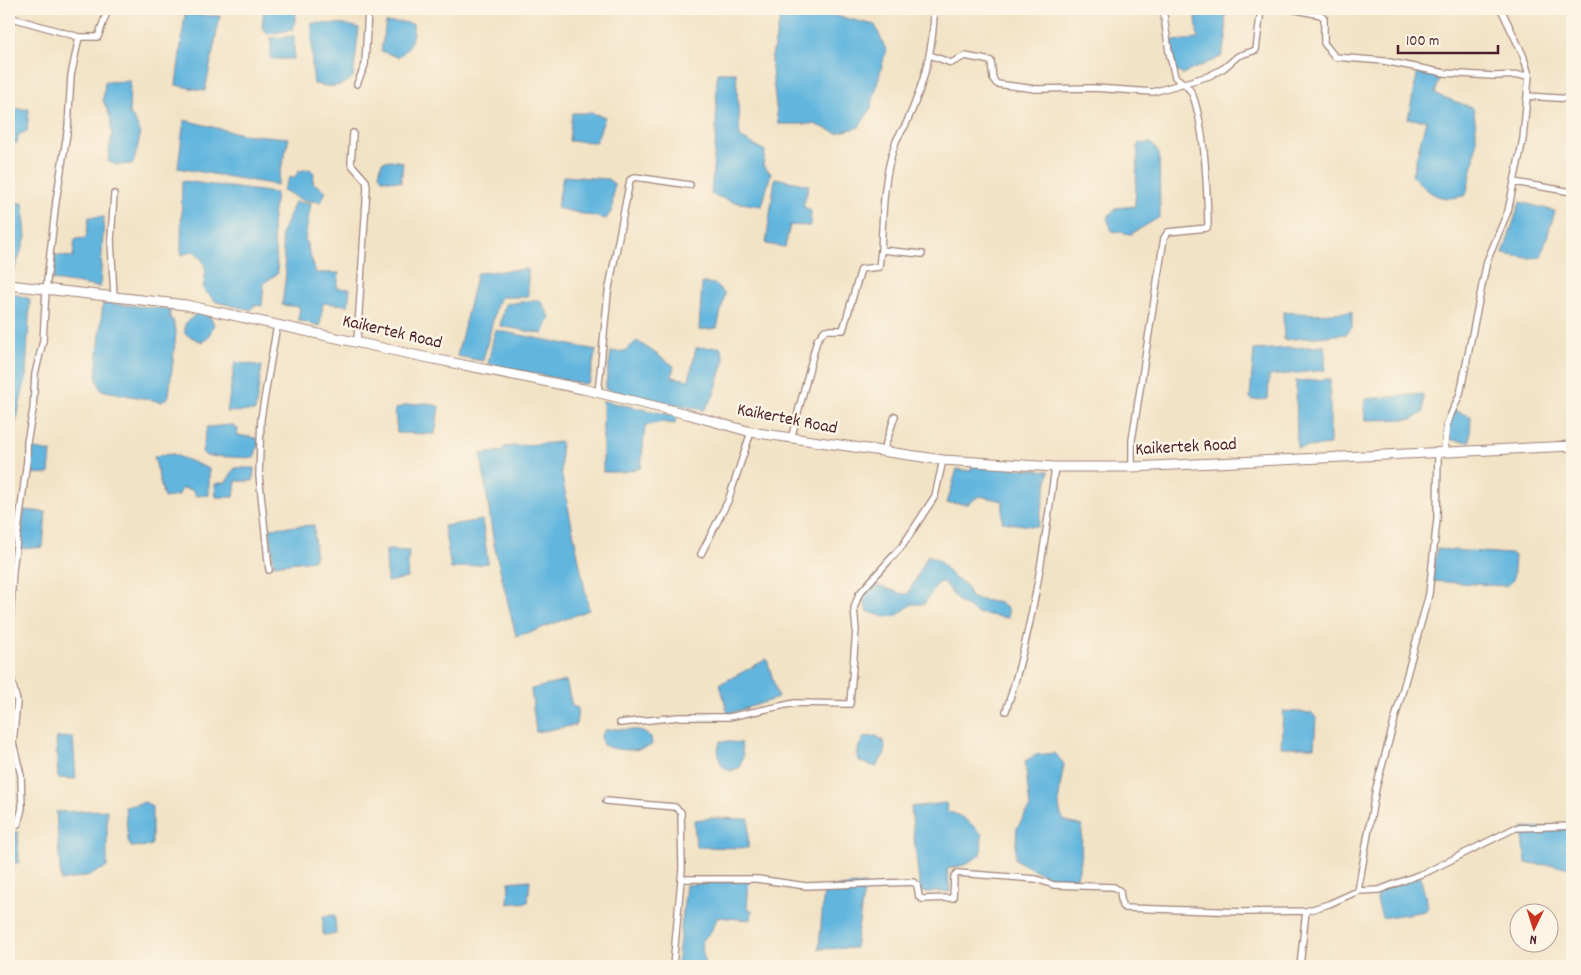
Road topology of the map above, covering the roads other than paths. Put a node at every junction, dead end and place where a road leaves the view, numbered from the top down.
1 (108, 9) edge
2 (368, 9) edge
3 (931, 9) edge
4 (1163, 9) edge
5 (1261, 9) edge
6 (1291, 9) edge
7 (1501, 9) edge
8 (9, 17) edge
9 (79, 37) junction
10 (930, 55) junction
11 (1529, 75) junction
12 (357, 84) dead end
13 (1185, 84) junction
14 (1527, 96) junction
15 (1572, 99) edge
16 (353, 133) dead end
17 (1514, 182) junction
18 (690, 185) dead end
19 (1572, 192) edge
20 (114, 194) dead end
21 (881, 250) junction
22 (922, 254) dead end
23 (9, 285) edge
24 (46, 290) junction
25 (114, 297) junction
26 (277, 325) junction
27 (357, 342) junction
28 (598, 393) junction
29 (895, 416) dead end
30 (751, 432) junction
31 (791, 439) junction
32 (1572, 446) edge
33 (883, 452) junction
34 (1441, 452) junction
35 (942, 460) junction
36 (1055, 467) junction
37 (1132, 467) junction
38 (701, 554) dead end
39 (269, 570) dead end
40 (9, 641) edge
41 (9, 654) edge
42 (1006, 711) dead end
43 (620, 723) dead end
44 (606, 801) dead end
45 (1572, 826) edge
46 (9, 828) edge
47 (681, 879) junction
48 (1358, 891) junction
49 (1306, 911) junction
50 (673, 966) edge
51 (1300, 966) edge

1 - 9 street
2 - 12 street
3 - 10 street
4 - 13 street
5 - 13 street
6 - 11 street
7 - 11 street
8 - 9 street
9 - 24 street
10 - 13 street
10 - 21 street
11 - 14 street
13 - 37 street
14 - 15 street
14 - 17 street
16 - 27 street
17 - 19 street
17 - 34 street
18 - 28 street
20 - 25 street
21 - 22 street
21 - 31 street
23 - 24 main road, Kaikertek Road
24 - 25 main road, Kaikertek Road
24 - 40 street
25 - 26 main road, Kaikertek Road
26 - 27 main road, Kaikertek Road
26 - 39 street
27 - 28 main road, Kaikertek Road
28 - 30 main road, Kaikertek Road
29 - 33 street
30 - 31 main road, Kaikertek Road
30 - 38 street
31 - 33 main road, Kaikertek Road
32 - 34 main road, Kaikertek Road
33 - 35 main road, Kaikertek Road
34 - 37 main road, Kaikertek Road
34 - 48 street
35 - 36 main road, Kaikertek Road
35 - 43 street
36 - 37 main road, Kaikertek Road
36 - 42 street
41 - 46 street
44 - 47 street
45 - 48 street
47 - 49 street
47 - 50 street
48 - 49 street
49 - 51 street

